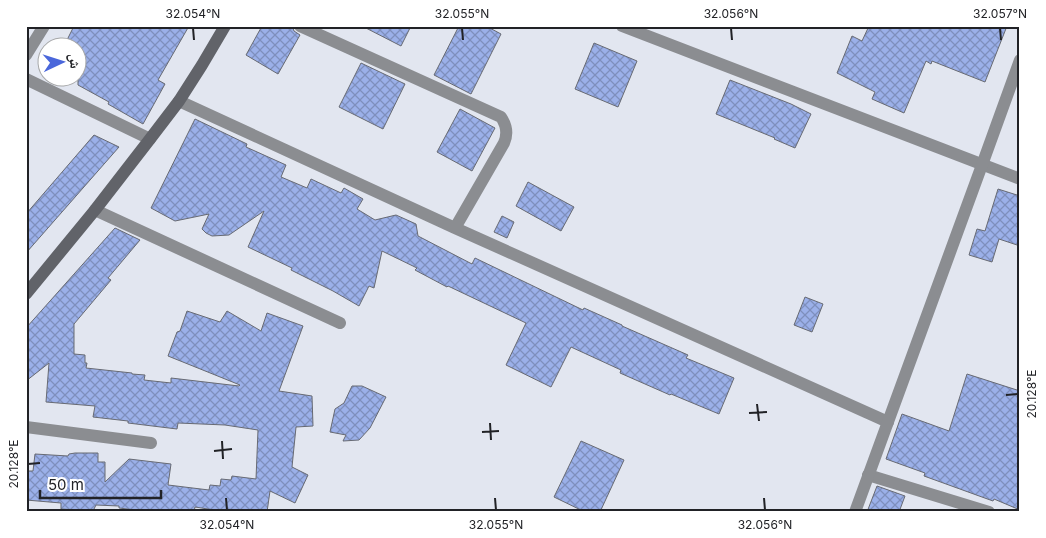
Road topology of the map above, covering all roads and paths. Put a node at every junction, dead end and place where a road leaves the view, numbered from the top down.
1 (44, 26) edge
2 (225, 26) edge
3 (300, 26) edge
4 (622, 26) edge
5 (26, 55) edge
6 (1020, 60) edge
7 (26, 79) edge
8 (179, 101) junction
9 (150, 139) junction
10 (982, 165) junction
11 (1020, 179) edge
12 (94, 210) junction
13 (455, 228) junction
14 (26, 294) edge
15 (340, 323) dead end
16 (888, 422) junction
17 (26, 427) edge
18 (151, 443) dead end
19 (868, 475) junction
20 (855, 512) edge
21 (989, 512) edge

1 - 5 street
2 - 8 main road
3 - 13 street
4 - 10 street
6 - 10 street
7 - 9 street
8 - 9 main road
8 - 13 street
9 - 12 main road
10 - 11 street
10 - 16 street
12 - 14 main road
12 - 15 street
13 - 16 street
16 - 19 street
17 - 18 street
19 - 20 street
19 - 21 street

